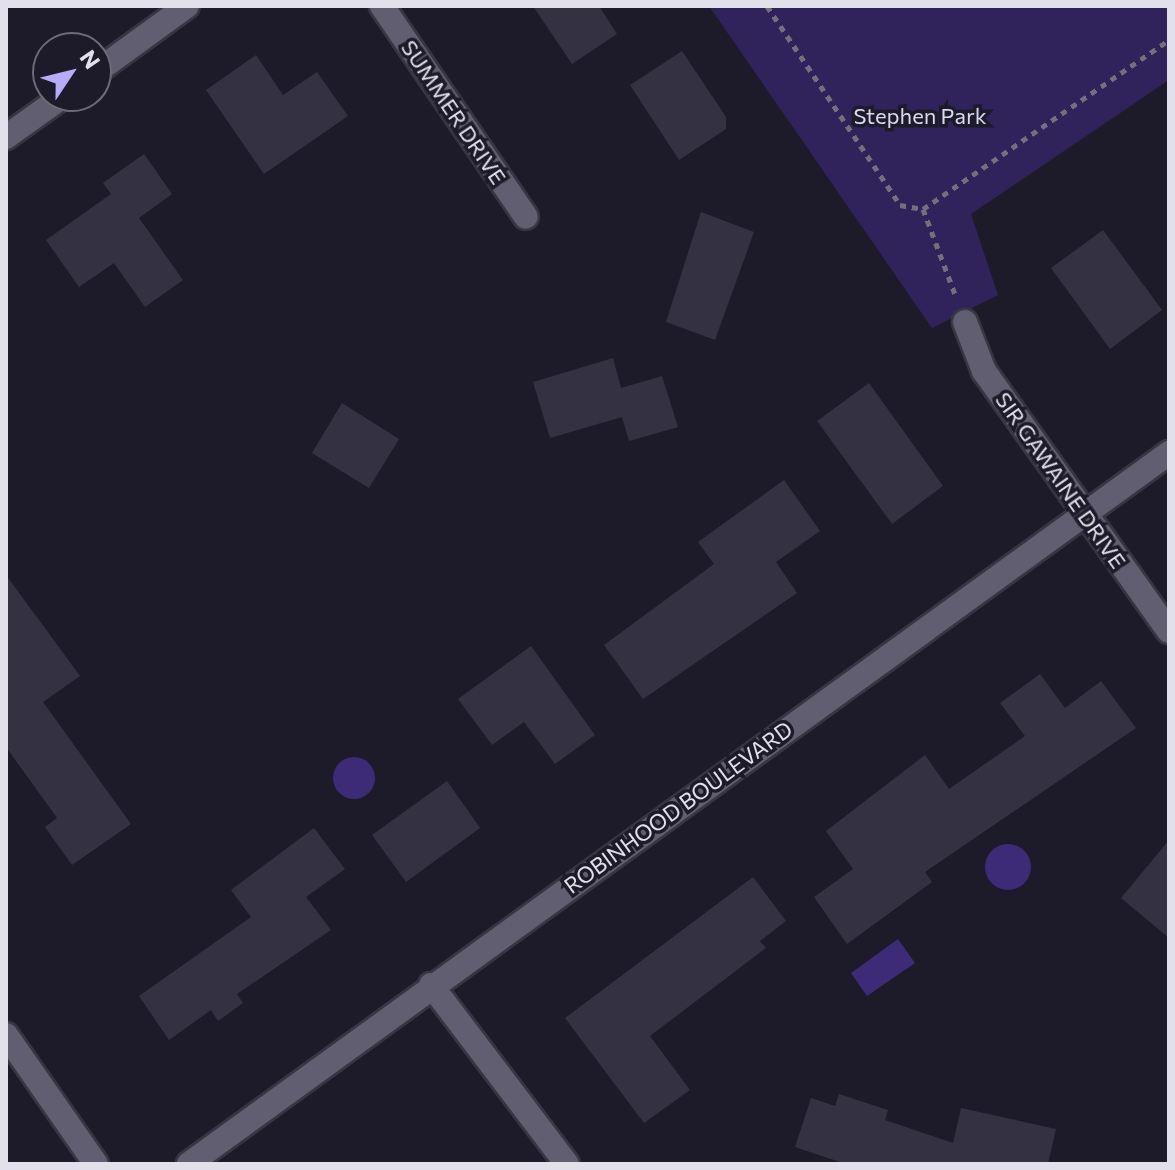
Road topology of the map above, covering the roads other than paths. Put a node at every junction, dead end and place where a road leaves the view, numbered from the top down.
1 (187, 6) edge
2 (382, 6) edge
3 (112, 60) edge
4 (41, 112) edge
5 (6, 137) edge
6 (526, 217) dead end
7 (965, 322) road end
8 (1169, 453) edge
9 (1083, 515) junction
10 (1169, 631) edge
11 (431, 985) junction
12 (6, 1035) edge
13 (96, 1164) edge
14 (189, 1164) edge
15 (567, 1164) edge

1 - 3 street
2 - 6 street, SUMMER DRIVE
4 - 5 street
7 - 9 street, SIR GAWAINE DRIVE
8 - 9 street, ROBINHOOD BOULEVARD
9 - 10 street, SIR GAWAINE DRIVE
9 - 11 street, ROBINHOOD BOULEVARD
11 - 14 street, ROBINHOOD BOULEVARD
11 - 15 street
12 - 13 street

